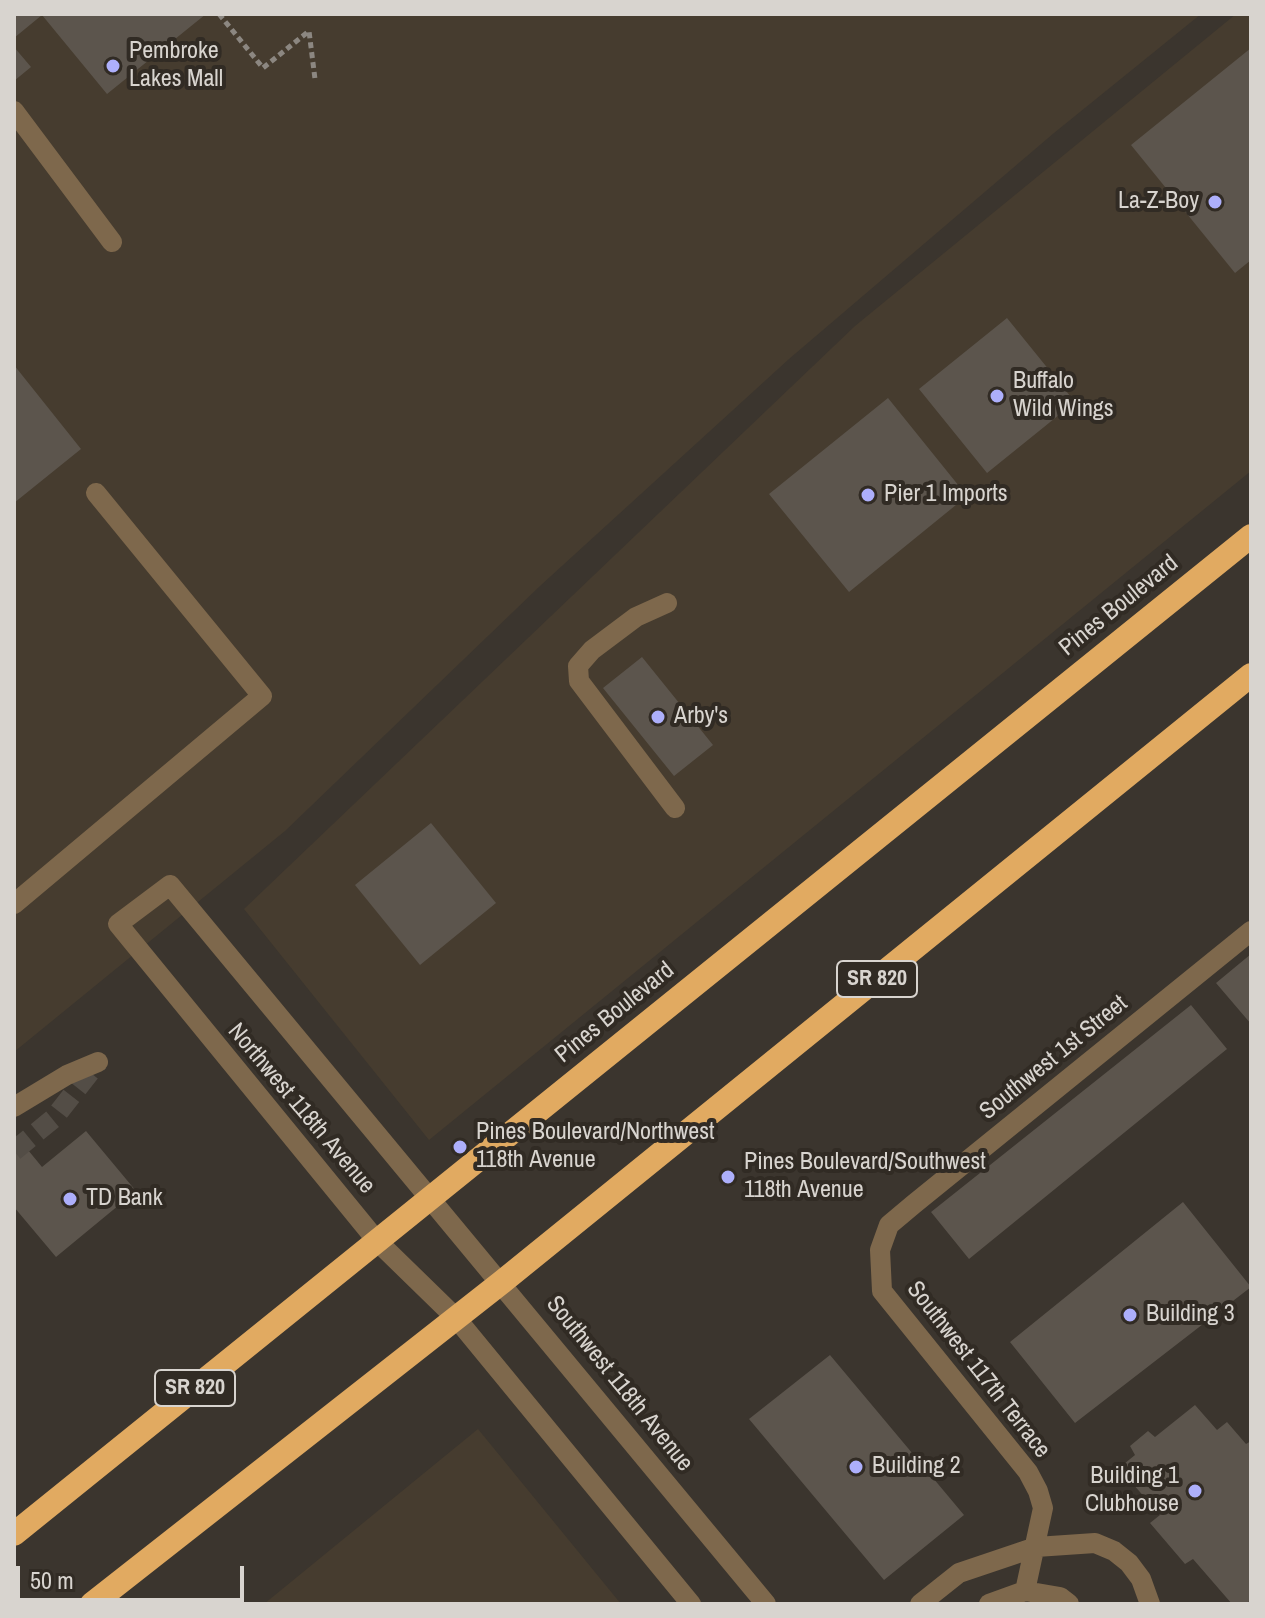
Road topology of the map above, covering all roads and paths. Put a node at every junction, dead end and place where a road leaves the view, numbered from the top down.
1 (219, 14) edge
2 (315, 79) dead end
3 (14, 111) edge
4 (112, 242) dead end
5 (96, 493) dead end
6 (1251, 536) edge
7 (667, 603) dead end
8 (1251, 675) edge
9 (675, 808) dead end
10 (14, 904) edge
11 (1251, 931) edge
12 (98, 1062) dead end
13 (14, 1107) edge
14 (430, 1198) junction
15 (889, 1225) joint
16 (377, 1241) junction
17 (502, 1282) junction
18 (456, 1318) junction
19 (14, 1534) edge
20 (1036, 1547) junction
21 (1025, 1591) junction
22 (92, 1604) edge
23 (691, 1604) edge
24 (766, 1604) edge
25 (920, 1604) edge
26 (989, 1604) edge
27 (1069, 1604) edge
28 (1150, 1604) edge

1 - 2 path
3 - 4 street
5 - 10 street
6 - 14 highway, Pines Boulevard / SR 820
7 - 9 street
8 - 17 highway, SR 820
11 - 15 street, Southwest 1st Street
12 - 13 street
14 - 16 highway, Pines Boulevard / SR 820
14 - 16 street, Northwest 118th Avenue
14 - 17 street, Southwest 118th Avenue
15 - 20 street, Southwest 117th Terrace
16 - 18 street, Northwest 118th Avenue
16 - 19 highway, Pines Boulevard / SR 820
17 - 18 highway, SR 820
17 - 24 street, Southwest 118th Avenue
18 - 22 highway, SR 820
18 - 23 street
20 - 21 street, Southwest 117th Terrace
20 - 25 street
20 - 28 street
21 - 26 street
21 - 27 street

